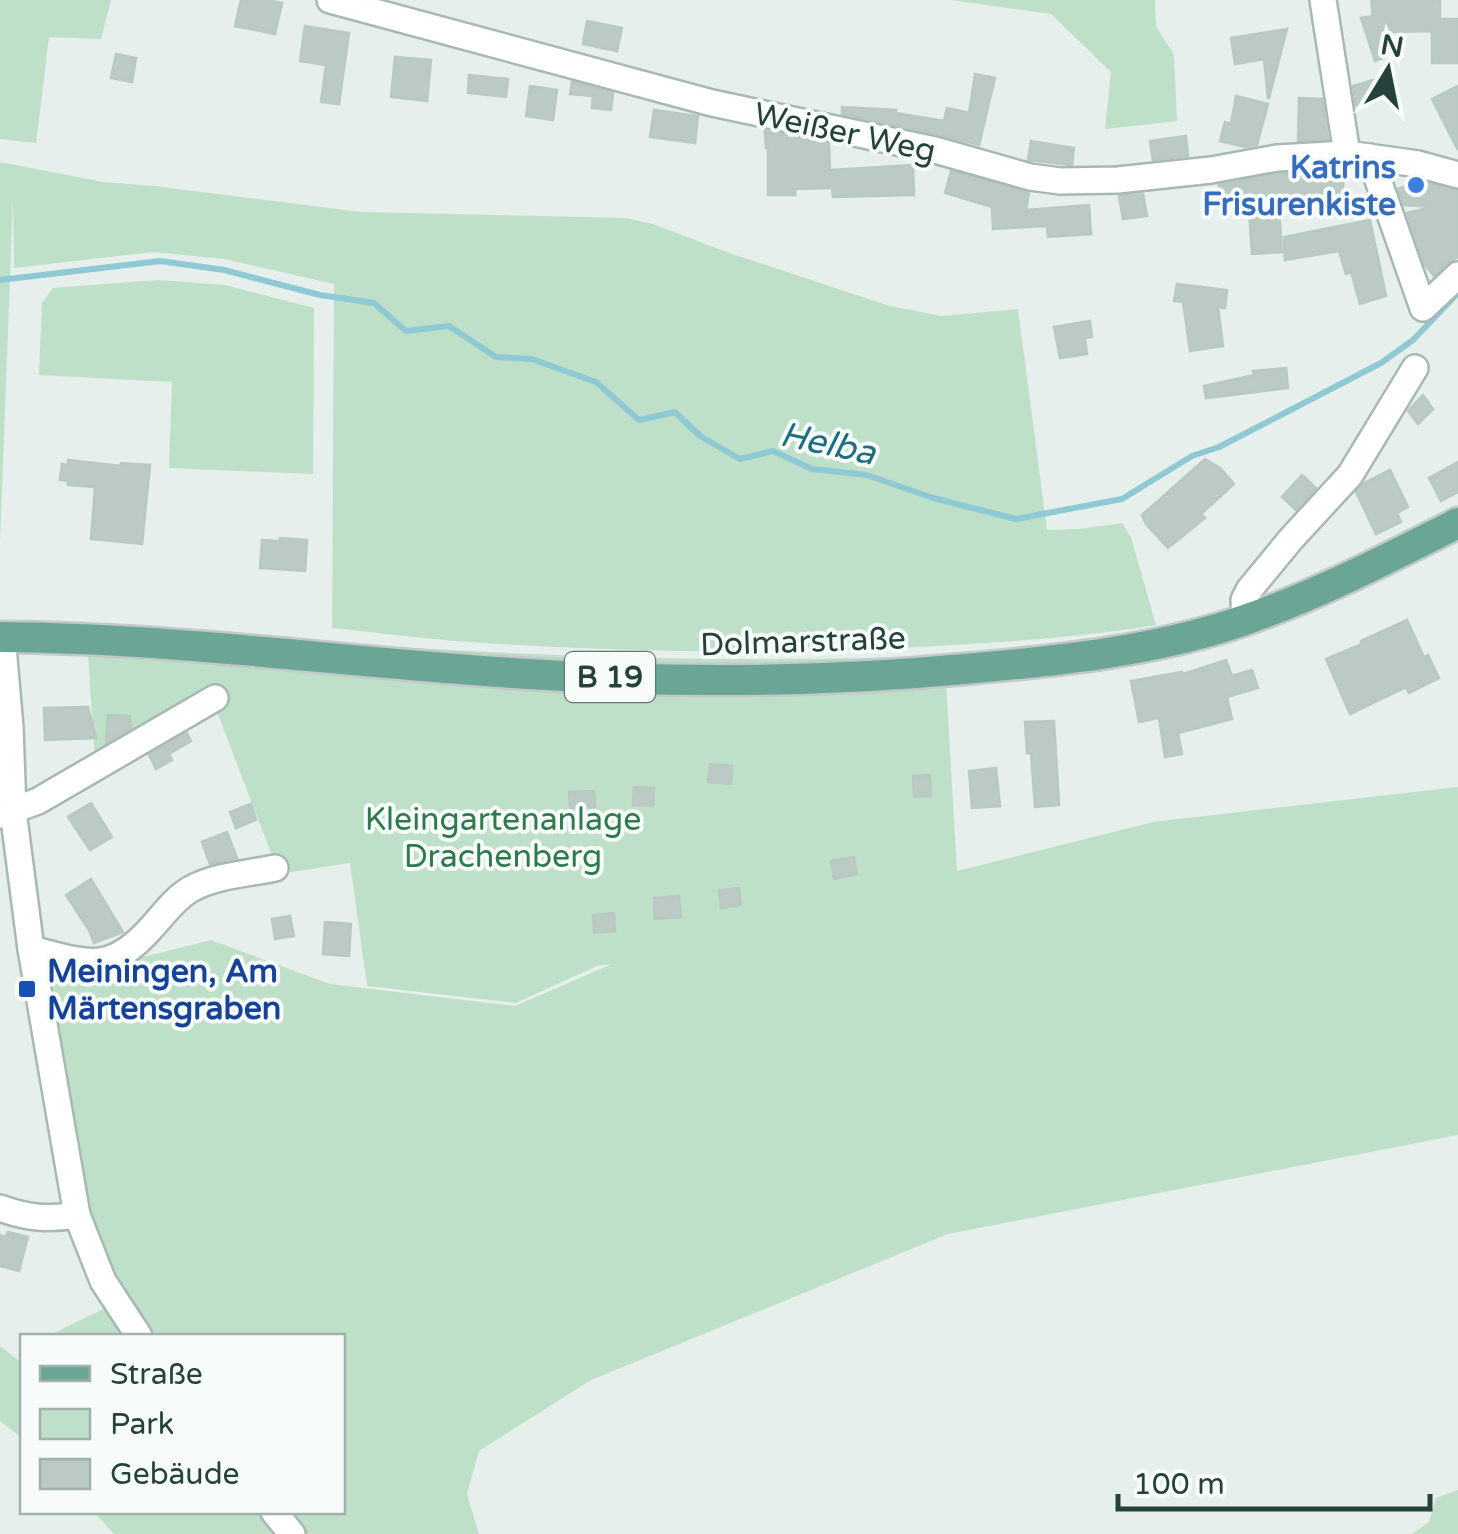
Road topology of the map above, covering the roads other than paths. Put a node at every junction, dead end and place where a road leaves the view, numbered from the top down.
1 (330, 0) edge
2 (1324, 0) edge
3 (1358, 156) junction
4 (1458, 175) edge
5 (1458, 275) edge
6 (1415, 368) dead end
7 (1458, 523) edge
8 (1245, 620) junction
9 (1, 636) edge
10 (215, 698) dead end
11 (6, 814) edge
12 (275, 868) dead end
13 (31, 949) junction
14 (0, 1208) edge
15 (77, 1216) junction
16 (138, 1334) edge
17 (276, 1514) edge
18 (292, 1534) edge

1 - 3 street, Weißer Weg
2 - 3 street
3 - 4 street, Weißer Weg
3 - 5 street
6 - 8 street
7 - 8 main road, Dolmarstraße / B 19
8 - 9 main road, Dolmarstraße / B 19
9 - 11 street
10 - 11 street
11 - 13 street
12 - 13 street
13 - 15 street
14 - 15 street
15 - 16 street
17 - 18 street

